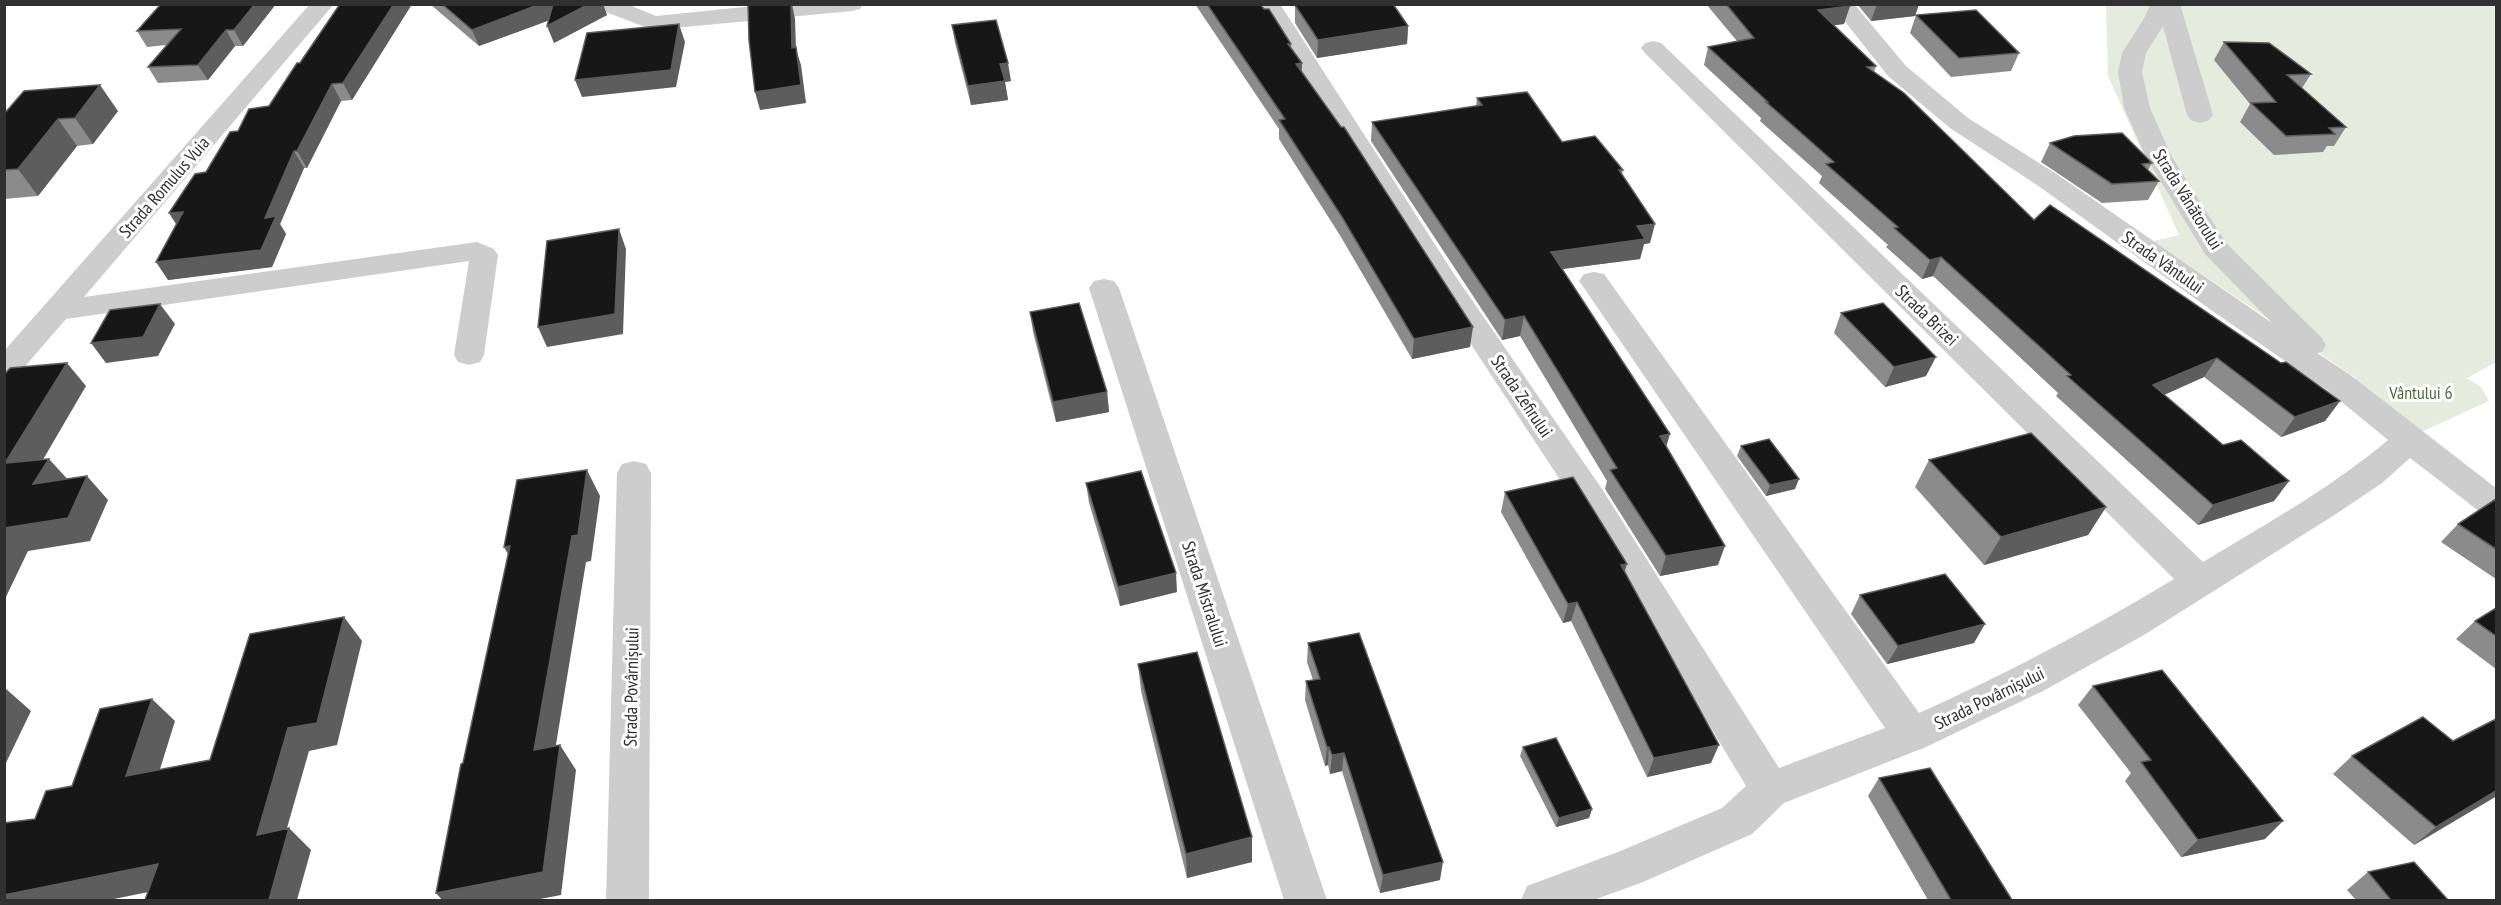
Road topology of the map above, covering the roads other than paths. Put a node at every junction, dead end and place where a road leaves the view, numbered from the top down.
1 (323, 4) edge
2 (606, 4) edge
3 (852, 4) edge
4 (1268, 4) edge
5 (1842, 4) edge
6 (2162, 4) edge
7 (2168, 4) edge
8 (687, 13) edge
9 (1653, 48) dead end
10 (2200, 115) dead end
11 (1594, 282) dead end
12 (1104, 288) dead end
13 (56, 311) junction
14 (469, 355) dead end
15 (4, 371) edge
16 (2378, 413) junction
17 (2409, 440) junction
18 (634, 472) dead end
19 (2496, 506) edge
20 (2200, 582) junction
21 (1912, 735) junction
22 (1770, 790) junction
23 (627, 900) edge
24 (1306, 900) edge
25 (1542, 900) edge

1 - 13 street, Strada Romulus Vuia
2 - 8 street
3 - 8 street
4 - 22 street, Strada Zefirului
5 - 16 street, Strada Vântului
6 - 16 street, Strada Vânătorului
7 - 10 street
9 - 20 street, Strada Brizei
11 - 21 street
12 - 24 street, Strada Mistralului
13 - 14 street
13 - 15 street, Strada Romulus Vuia
16 - 17 street, Strada Vântului
17 - 19 street, Strada Vântului
17 - 20 street, Strada Povârnișului
18 - 23 street, Strada Povârnișului
20 - 21 street, Strada Povârnișului
21 - 22 street, Strada Povârnișului
22 - 25 street, Strada Povârnișului

